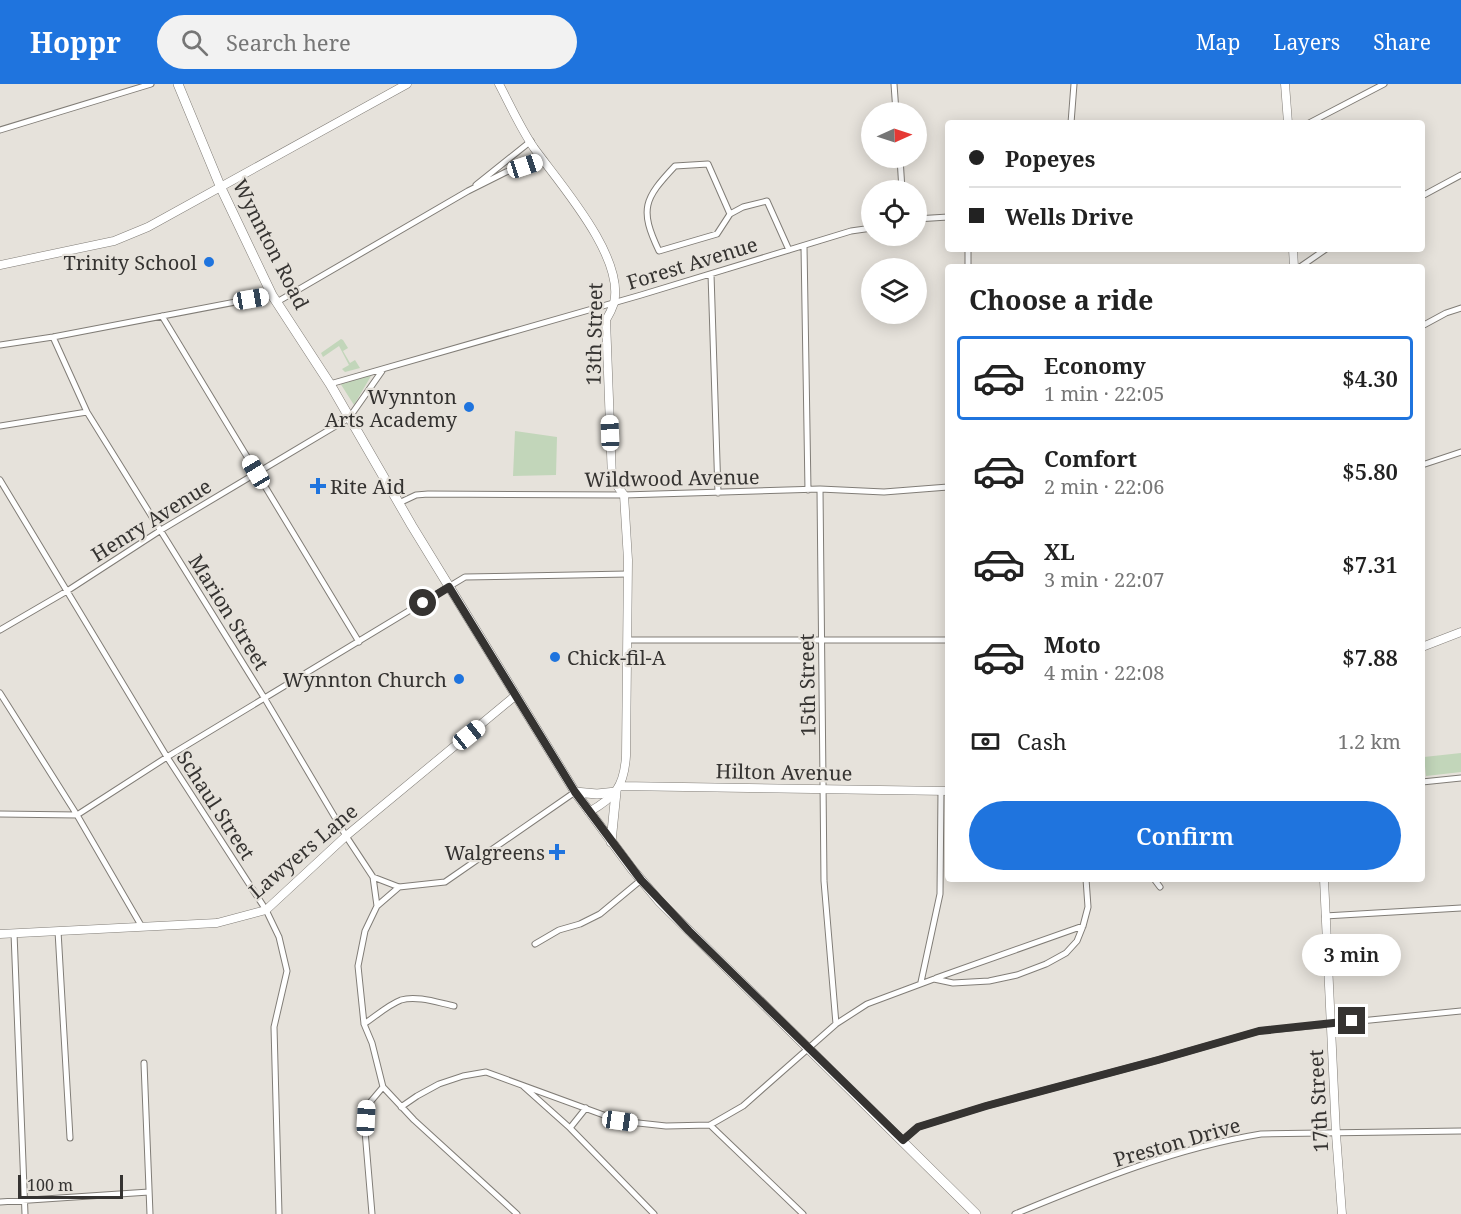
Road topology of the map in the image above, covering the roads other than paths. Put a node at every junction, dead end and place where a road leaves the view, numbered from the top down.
1 (151, 84) edge
2 (178, 84) edge
3 (407, 84) edge
4 (499, 84) edge
5 (894, 84) edge
6 (1074, 84) edge
7 (1286, 84) edge
8 (1384, 84) edge
9 (895, 102) edge
10 (1071, 120) edge
11 (1288, 120) edge
12 (1315, 120) edge
13 (0, 130) edge
14 (531, 141) junction
15 (544, 160) junction
16 (1461, 175) edge
17 (221, 188) junction
18 (468, 192) junction
19 (1425, 194) edge
20 (730, 214) junction
21 (945, 217) edge
22 (927, 218) edge
23 (861, 230) edge
24 (804, 246) junction
25 (789, 250) junction
26 (1322, 252) edge
27 (1304, 264) edge
28 (0, 265) edge
29 (711, 274) junction
30 (275, 299) junction
31 (614, 302) junction
32 (1461, 308) edge
33 (162, 316) junction
34 (1425, 324) edge
35 (53, 337) junction
36 (0, 345) edge
37 (384, 369) junction
38 (330, 384) junction
39 (87, 411) junction
40 (349, 418) junction
41 (0, 426) edge
42 (1461, 453) edge
43 (1425, 464) edge
44 (256, 472) junction
45 (0, 480) edge
46 (945, 488) edge
47 (820, 489) junction
48 (808, 490) junction
49 (718, 493) junction
50 (624, 495) junction
51 (399, 503) junction
52 (161, 530) junction
53 (628, 574) junction
54 (449, 587) junction
55 (66, 591) junction
56 (0, 630) edge
57 (1461, 632) edge
58 (628, 640) junction
59 (822, 640) junction
60 (945, 640) edge
61 (359, 642) junction
62 (1425, 647) edge
63 (0, 693) edge
64 (515, 696) junction
65 (265, 699) junction
66 (167, 757) junction
67 (1461, 778) edge
68 (1425, 782) edge
69 (618, 789) junction
70 (823, 790) junction
71 (945, 791) edge
72 (575, 792) junction
73 (590, 812) junction
74 (0, 814) edge
75 (77, 815) junction
76 (346, 836) junction
77 (611, 842) junction
78 (373, 877) junction
79 (641, 880) junction
80 (1086, 882) edge
81 (1156, 882) edge
82 (1324, 882) edge
83 (399, 887) junction
84 (1160, 887) dead end
85 (377, 906) junction
86 (1461, 908) edge
87 (266, 910) junction
88 (1325, 916) junction
89 (1083, 926) junction
90 (142, 927) junction
91 (58, 931) junction
92 (14, 933) junction
93 (0, 934) edge
94 (535, 944) dead end
95 (934, 979) junction
96 (921, 982) junction
97 (454, 1006) dead end
98 (1461, 1011) edge
99 (1331, 1022) junction
100 (364, 1024) junction
101 (836, 1024) junction
102 (808, 1048) junction
103 (144, 1063) dead end
104 (520, 1083) junction
105 (383, 1087) junction
106 (401, 1107) junction
107 (586, 1108) junction
108 (710, 1125) junction
109 (570, 1128) junction
110 (1461, 1131) edge
111 (1336, 1134) junction
112 (70, 1138) dead end
113 (903, 1140) junction
114 (149, 1192) junction
115 (24, 1201) junction
116 (0, 1202) edge
117 (25, 1214) edge
118 (150, 1214) edge
119 (279, 1214) edge
120 (372, 1214) edge
121 (517, 1214) edge
122 (654, 1214) edge
123 (803, 1214) edge
124 (976, 1214) edge
125 (1015, 1214) edge
126 (1342, 1214) edge

1 - 13 street
2 - 17 main road, Wynnton Road
3 - 17 street
4 - 14 street, 13th Street
5 - 9 street
6 - 10 street
7 - 11 street
8 - 12 street
14 - 15 street, 13th Street
14 - 18 street
15 - 18 street
15 - 31 street, 13th Street
16 - 19 street
17 - 28 street
17 - 30 main road, Wynnton Road
18 - 30 street
20 - 20 street
20 - 25 street
21 - 22 street
23 - 24 street, Forest Avenue
24 - 25 street, Forest Avenue
24 - 48 street
25 - 29 street, Forest Avenue
26 - 27 street
29 - 31 street, Forest Avenue
29 - 49 street
30 - 33 street
30 - 38 main road, Wynnton Road
31 - 37 street, Forest Avenue
31 - 50 street, 13th Street
32 - 34 street
33 - 35 street
33 - 44 street
35 - 36 street
35 - 39 street, Marion Street
37 - 38 street, Forest Avenue
37 - 40 street
38 - 40 main road, Wynnton Road
39 - 41 street
39 - 52 street, Marion Street
40 - 44 street, Henry Avenue
40 - 51 main road, Wynnton Road
42 - 43 street
44 - 52 street, Henry Avenue
44 - 61 street
45 - 55 street, Schaul Street
46 - 47 street, Wildwood Avenue
47 - 48 street, Wildwood Avenue
47 - 59 street, 15th Street
48 - 49 street, Wildwood Avenue
49 - 50 street, Wildwood Avenue
50 - 51 street, Wildwood Avenue
50 - 53 street, 13th Street
51 - 54 main road, Wynnton Road
52 - 55 street, Henry Avenue
52 - 65 street, Marion Street
53 - 54 street
53 - 58 street, 13th Street
54 - 61 street
54 - 64 main road, Wynnton Road
55 - 56 street, Henry Avenue
55 - 66 street, Schaul Street
57 - 62 street
58 - 59 street
58 - 69 street, 13th Street
59 - 60 street
59 - 70 street, 15th Street
61 - 65 street
63 - 75 street
64 - 72 main road, Wynnton Road
64 - 76 street, Lawyers Lane
65 - 66 street
65 - 76 street, Marion Street
66 - 75 street
66 - 87 street, Schaul Street
67 - 68 street
69 - 70 street, Hilton Avenue
69 - 72 main road
69 - 73 street
69 - 77 main road
70 - 71 street, Hilton Avenue
70 - 101 street, 15th Street
71 - 96 street
72 - 73 main road, Wynnton Road
72 - 83 street
73 - 77 main road, Wynnton Road
74 - 75 street
75 - 90 street
76 - 78 street, Marion Street
76 - 87 street, Lawyers Lane
77 - 79 main road, Wynnton Road
78 - 83 street
78 - 85 street, Marion Street
79 - 94 street
79 - 102 main road, Wynnton Road
80 - 89 street
81 - 84 street
82 - 88 street, 17th Street
83 - 85 street
85 - 100 street
86 - 88 street
87 - 90 street, Lawyers Lane
87 - 119 street, Schaul Street
88 - 99 street, 17th Street
89 - 95 street
89 - 95 street
90 - 91 street, Lawyers Lane
91 - 92 street, Lawyers Lane
91 - 112 street
92 - 93 street, Lawyers Lane
92 - 115 street
95 - 96 street
96 - 101 street
97 - 100 street
98 - 99 street
99 - 111 street, 17th Street
99 - 113 street
100 - 105 street
101 - 102 street
102 - 108 street
102 - 113 main road, Wynnton Road
103 - 114 street
104 - 106 street
104 - 107 street
104 - 109 street
105 - 106 street
105 - 120 street
106 - 121 street
107 - 108 street
107 - 109 street
108 - 123 street
109 - 122 street
110 - 111 street, Preston Drive
111 - 125 street, Preston Drive
111 - 126 street, 17th Street
113 - 124 main road, Wynnton Road
114 - 115 street
114 - 118 street
115 - 116 street
115 - 117 street

